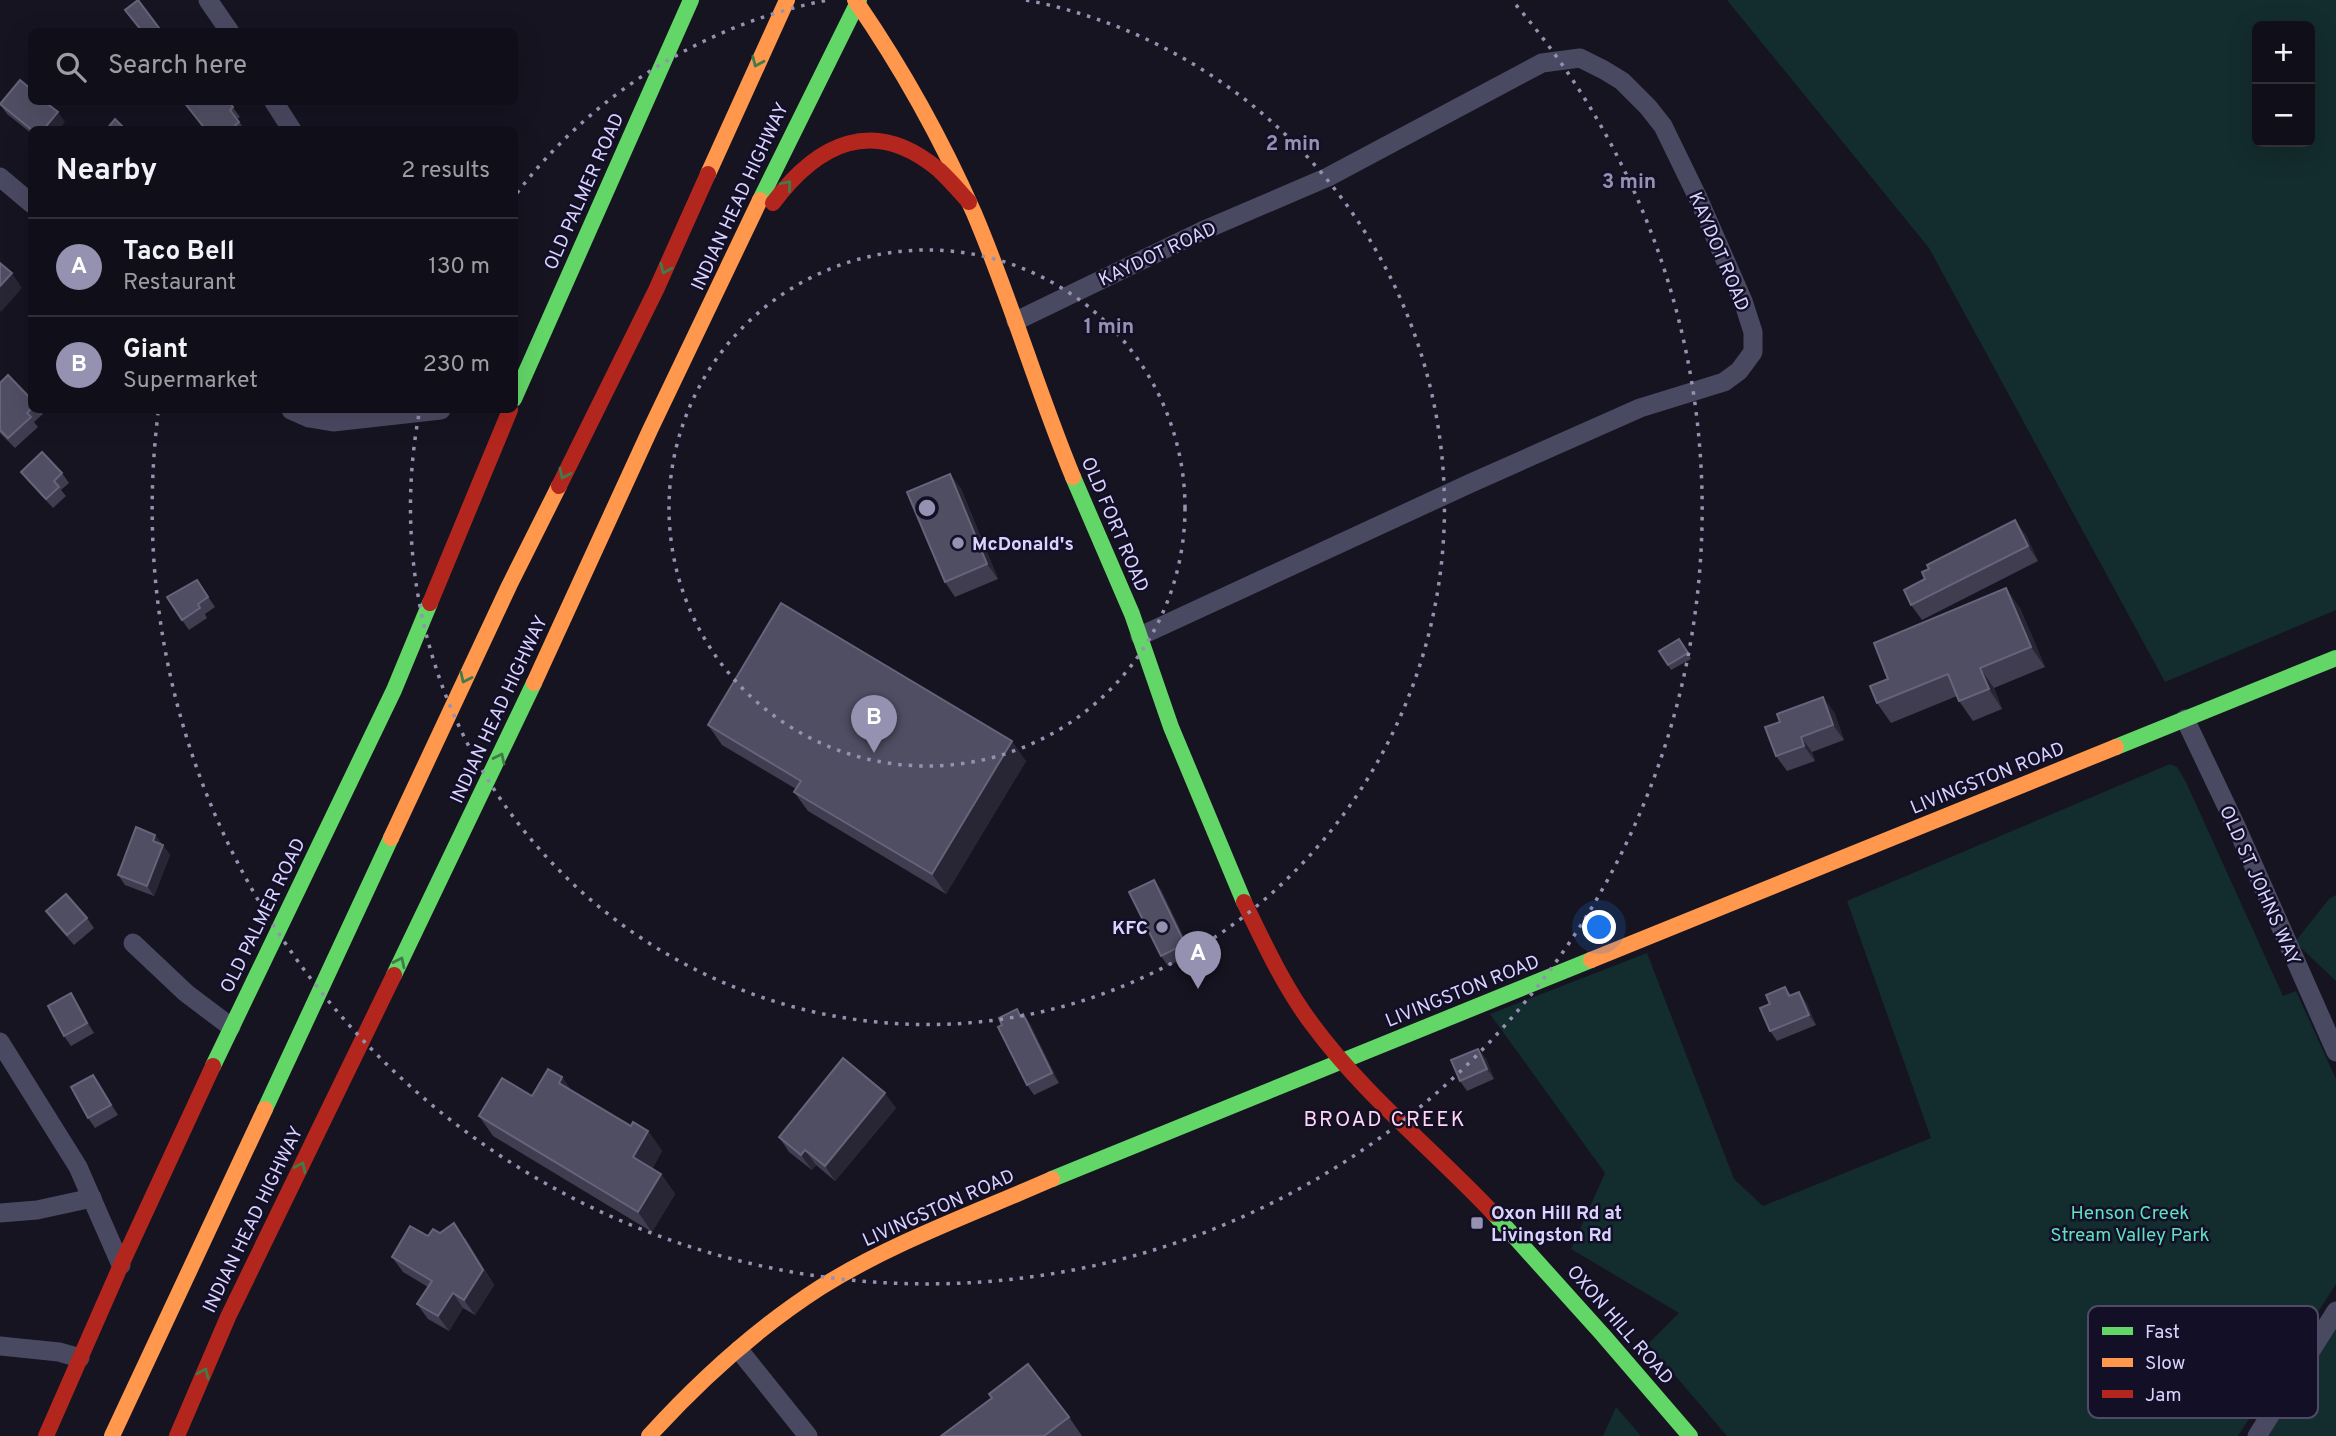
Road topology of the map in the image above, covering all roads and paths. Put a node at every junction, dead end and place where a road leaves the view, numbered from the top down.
1 (691, 0) edge
2 (787, 0) edge
3 (857, 1) edge
4 (219, 4) edge
5 (228, 28) edge
6 (276, 105) edge
7 (289, 126) edge
8 (0, 177) edge
9 (28, 201) edge
10 (970, 202) junction
11 (722, 282) junction
12 (1016, 321) junction
13 (518, 392) edge
14 (298, 413) edge
15 (413, 413) edge
16 (509, 413) edge
17 (1140, 636) junction
18 (2336, 659) edge
19 (2185, 719) junction
20 (133, 943) dead end
21 (231, 1027) junction
22 (0, 1042) edge
23 (2336, 1052) edge
24 (1342, 1061) junction
25 (92, 1198) junction
26 (0, 1213) edge
27 (121, 1265) junction
28 (2336, 1311) edge
29 (2318, 1339) edge
30 (0, 1346) edge
31 (739, 1350) junction
32 (80, 1358) junction
33 (2268, 1418) edge
34 (47, 1436) edge
35 (112, 1436) edge
36 (177, 1436) edge
37 (649, 1436) edge
38 (808, 1436) edge
39 (1690, 1436) edge
40 (2257, 1436) edge

1 - 13 main road, OLD PALMER ROAD
2 -> 35 main road, INDIAN HEAD HIGHWAY
3 - 10 main road, OLD FORT ROAD
3 - 11 main road, INDIAN HEAD HIGHWAY
4 - 5 street
6 - 7 street
8 - 9 street
11 -> 10 main road
10 - 12 main road, OLD FORT ROAD
36 -> 11 main road, INDIAN HEAD HIGHWAY
12 - 17 main road, OLD FORT ROAD
12 - 17 street, KAYDOT ROAD
14 - 15 street
16 - 21 main road, OLD PALMER ROAD
17 - 24 main road, OLD FORT ROAD
18 - 19 main road, LIVINGSTON ROAD
19 - 23 street, OLD ST JOHNS WAY
19 - 24 main road, LIVINGSTON ROAD
20 - 21 street
21 - 27 main road, OLD PALMER ROAD
22 - 25 street
24 - 31 main road, LIVINGSTON ROAD
24 - 39 main road, OXON HILL ROAD
25 - 26 street
25 - 27 street
27 - 32 main road, OLD PALMER ROAD
28 - 29 street
30 - 32 street
31 - 37 main road, LIVINGSTON ROAD
31 - 38 street
32 - 34 main road, OLD PALMER ROAD
33 - 40 street

